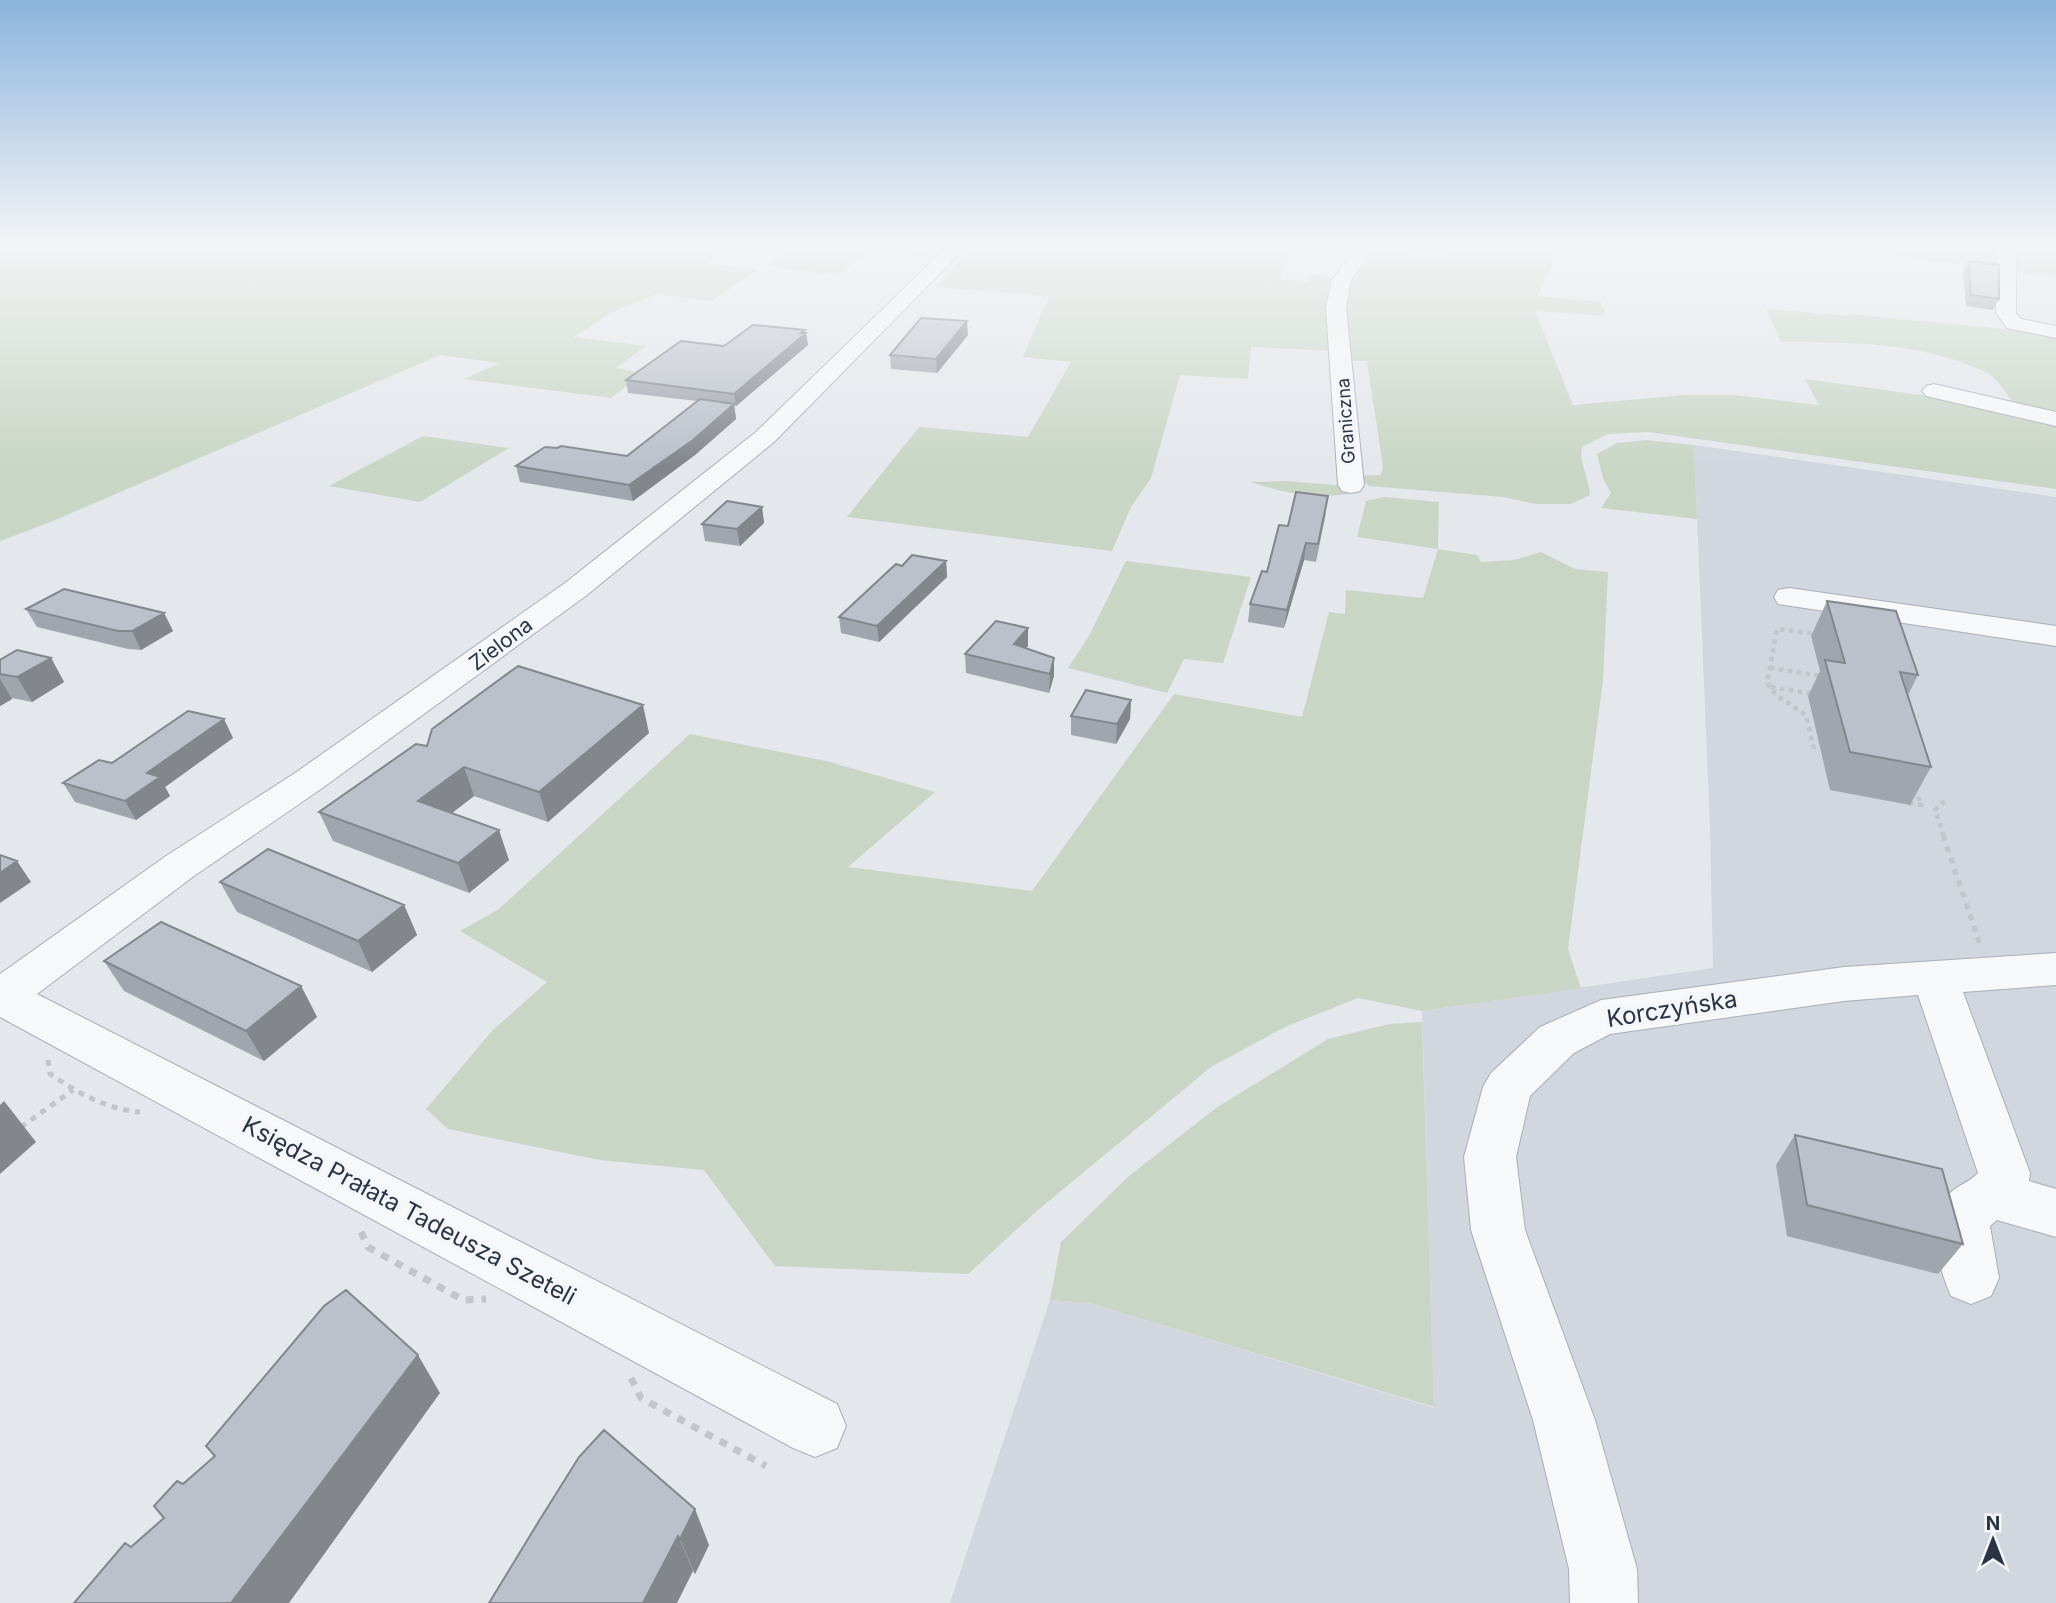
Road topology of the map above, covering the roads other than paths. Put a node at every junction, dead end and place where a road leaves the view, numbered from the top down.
1 (887, 317) edge
2 (1337, 317) edge
3 (2009, 317) edge
4 (2056, 332) edge
5 (1934, 391) dead end
6 (2056, 419) edge
7 (1350, 485) dead end
8 (1789, 597) dead end
9 (2056, 636) edge
10 (2056, 969) edge
11 (1935, 978) junction
12 (1, 997) edge
13 (2002, 1187) junction
14 (2056, 1213) edge
15 (1971, 1278) dead end
16 (815, 1426) dead end
17 (1604, 1603) edge

1 - 12 street, Zielona
2 - 7 street, Graniczna
3 - 4 street
5 - 6 street
8 - 9 street
10 - 11 street, Korczyńska
11 - 13 street
11 - 17 street, Korczyńska
12 - 16 street, Księdza Prałata Tadeusza Szeteli
13 - 14 street
13 - 15 street

